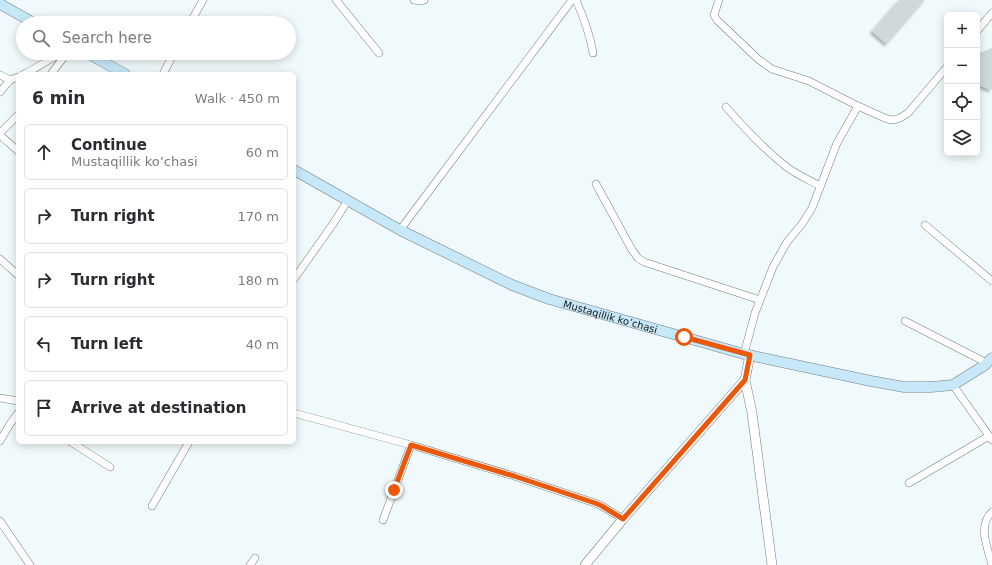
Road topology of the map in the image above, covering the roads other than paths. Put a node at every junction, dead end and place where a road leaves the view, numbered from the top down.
1 (203, 0) edge
2 (336, 0) edge
3 (414, 0) edge
4 (424, 0) edge
5 (572, 0) edge
6 (576, 0) edge
7 (719, 0) edge
8 (0, 4) edge
9 (992, 13) edge
10 (21, 16) edge
11 (194, 16) edge
12 (980, 27) edge
13 (379, 53) dead end
14 (593, 53) dead end
15 (49, 60) edge
16 (61, 60) edge
17 (100, 60) edge
18 (170, 60) edge
19 (944, 70) edge
20 (29, 72) edge
21 (52, 72) edge
22 (121, 72) edge
23 (163, 72) edge
24 (0, 75) edge
25 (16, 78) edge
26 (10, 80) junction
27 (0, 92) edge
28 (858, 106) junction
29 (726, 107) dead end
30 (16, 117) edge
31 (0, 134) edge
32 (16, 149) edge
33 (296, 171) edge
34 (596, 184) dead end
35 (820, 186) junction
36 (348, 200) junction
37 (925, 225) dead end
38 (400, 230) junction
39 (0, 259) edge
40 (16, 273) edge
41 (296, 276) edge
42 (992, 281) edge
43 (760, 300) junction
44 (905, 321) dead end
45 (747, 354) junction
46 (990, 361) edge
47 (745, 380) junction
48 (953, 385) junction
49 (0, 398) edge
50 (16, 401) edge
51 (296, 414) edge
52 (16, 416) edge
53 (990, 438) edge
54 (0, 441) edge
55 (74, 444) edge
56 (188, 444) edge
57 (411, 445) junction
58 (110, 467) dead end
59 (909, 483) dead end
60 (152, 506) dead end
61 (992, 512) edge
62 (623, 519) junction
63 (383, 520) dead end
64 (0, 521) edge
65 (255, 558) dead end
66 (30, 565) edge
67 (250, 565) edge
68 (585, 565) edge
69 (772, 565) edge
70 (992, 565) edge

1 - 11 street
2 - 13 street
3 - 4 street
5 - 38 street
6 - 14 street
7 - 28 street
8 - 10 main road
9 - 12 street
15 - 20 street
16 - 21 street
17 - 22 main road
18 - 23 street
19 - 28 street
24 - 26 street
25 - 26 street
26 - 27 street
28 - 35 street
29 - 35 street
30 - 31 street
31 - 32 street
33 - 36 main road, Mustaqillik ko’chasi
34 - 43 street
35 - 43 street
36 - 38 main road, Mustaqillik ko’chasi
36 - 41 street
37 - 42 street
38 - 45 main road, Mustaqillik ko’chasi
39 - 40 street
43 - 45 street
44 - 46 street
45 - 47 street
45 - 48 main road, Mustaqillik ko’chasi
46 - 48 main road, Mustaqillik ko’chasi
47 - 62 street
47 - 69 street
48 - 53 street
49 - 50 street
51 - 57 street
52 - 54 street
53 - 59 street
55 - 58 street
56 - 60 street
57 - 62 street
57 - 63 street
61 - 70 street
62 - 68 street
64 - 66 street
65 - 67 street

